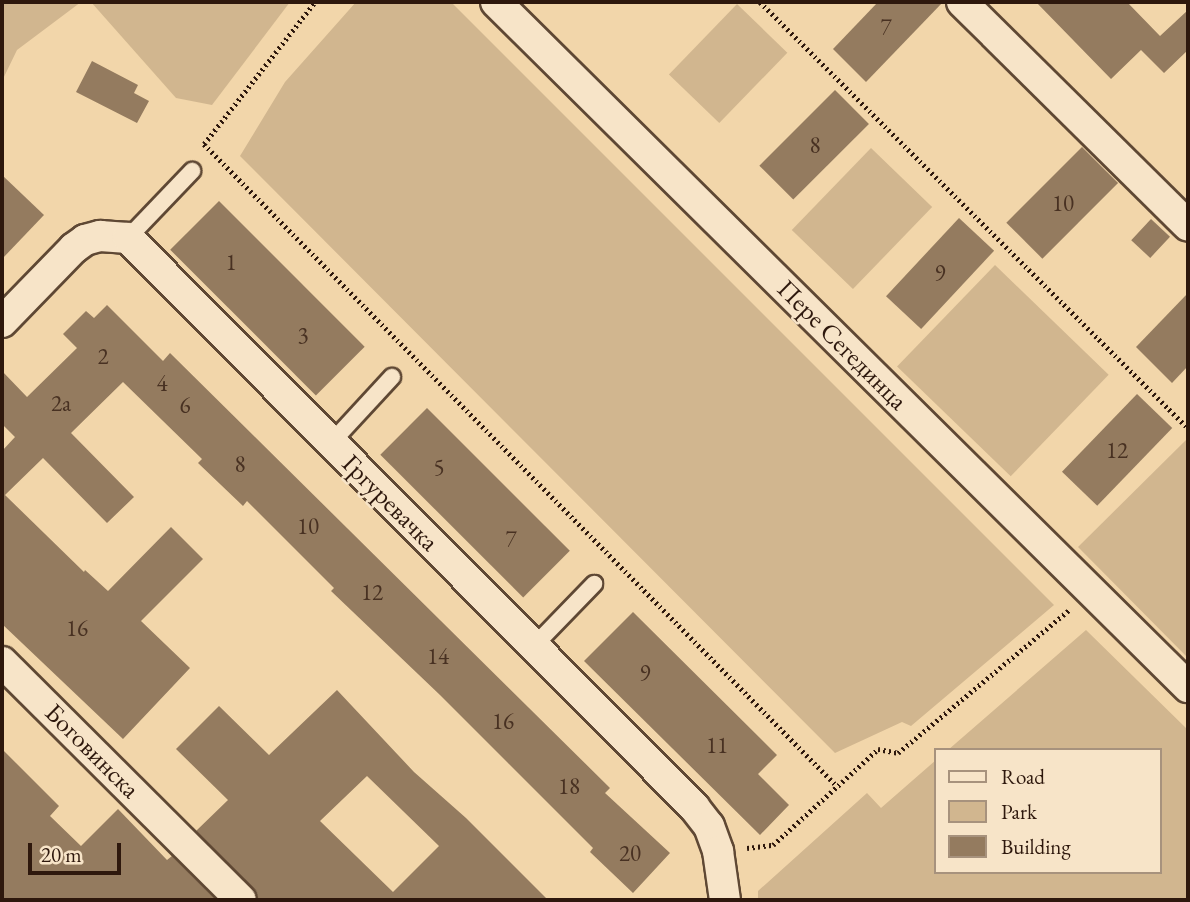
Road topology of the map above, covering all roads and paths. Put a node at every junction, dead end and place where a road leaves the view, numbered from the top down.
1 (315, 2) edge
2 (496, 2) edge
3 (760, 2) edge
4 (962, 2) edge
5 (204, 144) junction
6 (192, 172) joint
7 (1188, 226) edge
8 (128, 238) junction
9 (2, 323) edge
10 (392, 377) dead end
11 (1188, 428) edge
12 (331, 443) junction
13 (594, 584) dead end
14 (1091, 592) junction
15 (533, 648) junction
16 (2, 662) edge
17 (1188, 687) edge
18 (836, 785) junction
19 (718, 851) junction
20 (241, 900) edge
21 (725, 900) edge

1 - 5 path
2 - 14 street, Пере Сегединца
3 - 11 path
4 - 7 street
5 - 6 path
5 - 18 path
6 - 8 lane
8 - 9 street
8 - 12 street, Гргуревачка
10 - 12 lane
12 - 15 street, Гргуревачка
13 - 15 lane
14 - 17 street, Пере Сегединца
14 - 18 path
15 - 19 street, Гргуревачка
16 - 20 street, Боговинска
18 - 19 path
19 - 21 street, Гргуревачка

